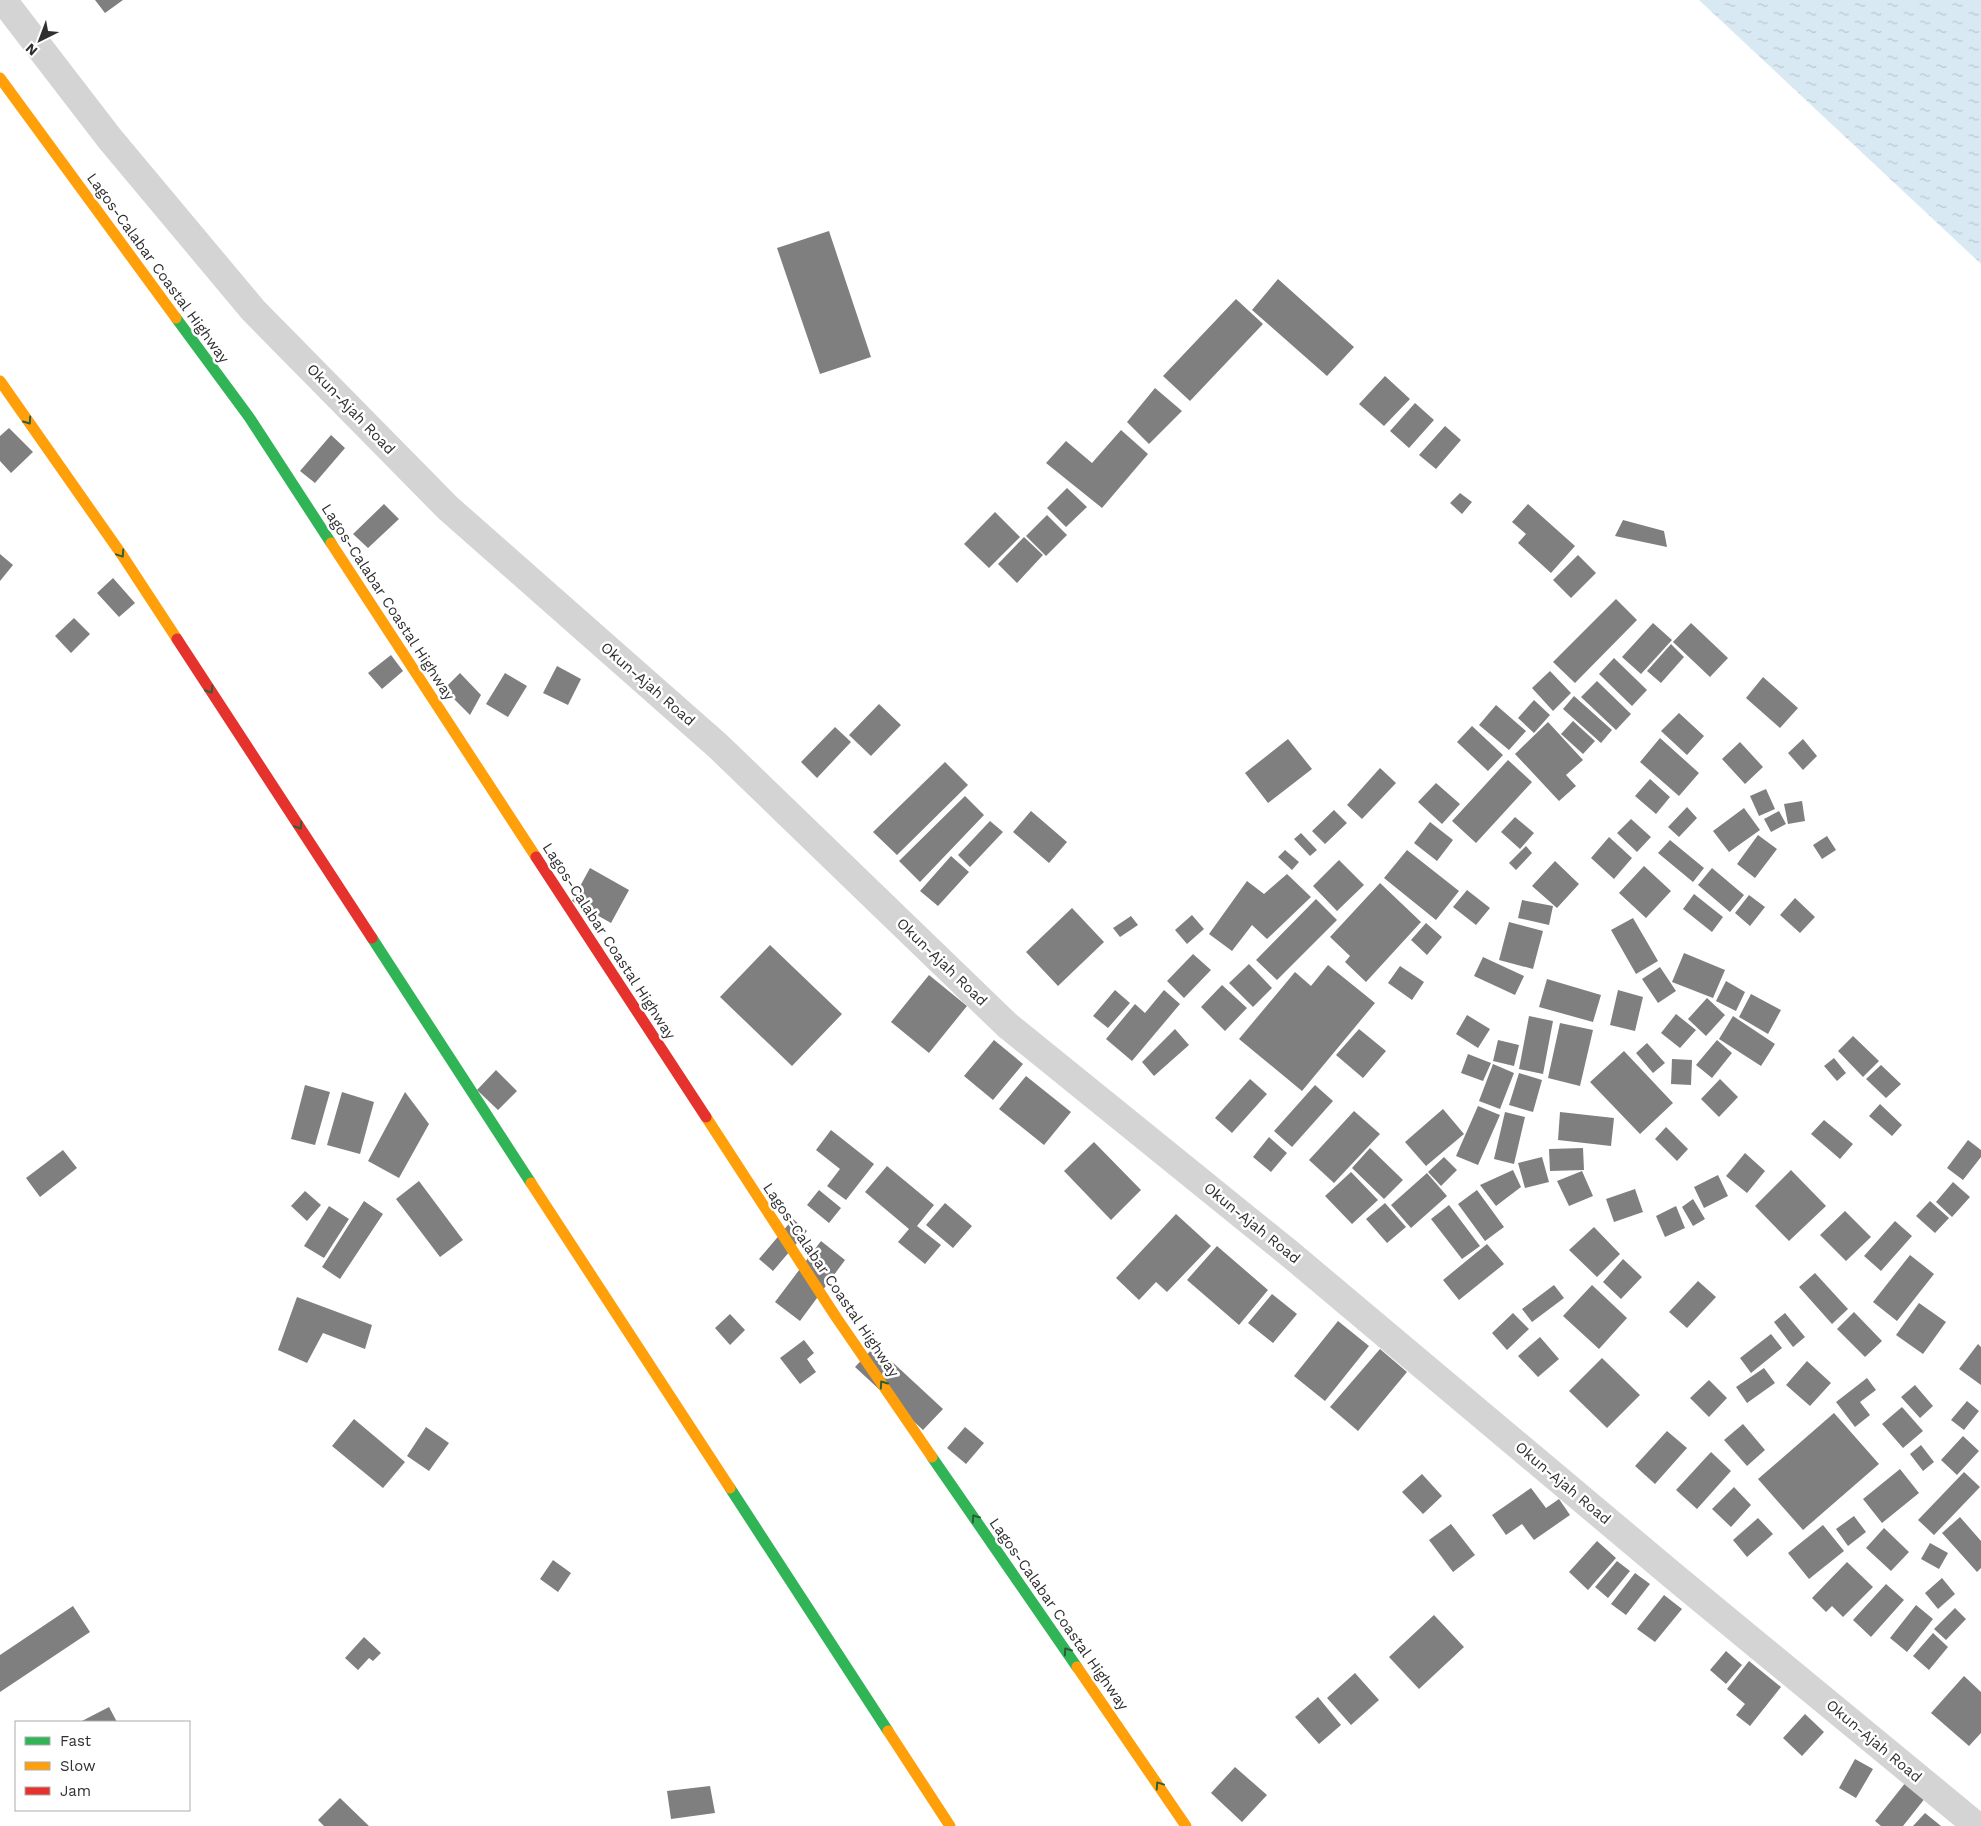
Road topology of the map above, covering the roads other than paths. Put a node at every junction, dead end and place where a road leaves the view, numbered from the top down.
1 (3, 0) edge
2 (0, 78) edge
3 (0, 381) edge
4 (950, 1826) edge
5 (1186, 1826) edge
6 (1977, 1826) edge

1 - 6 street, Okun-Ajah Road
5 -> 2 highway, Lagos-Calabar Coastal Highway
3 -> 4 highway

